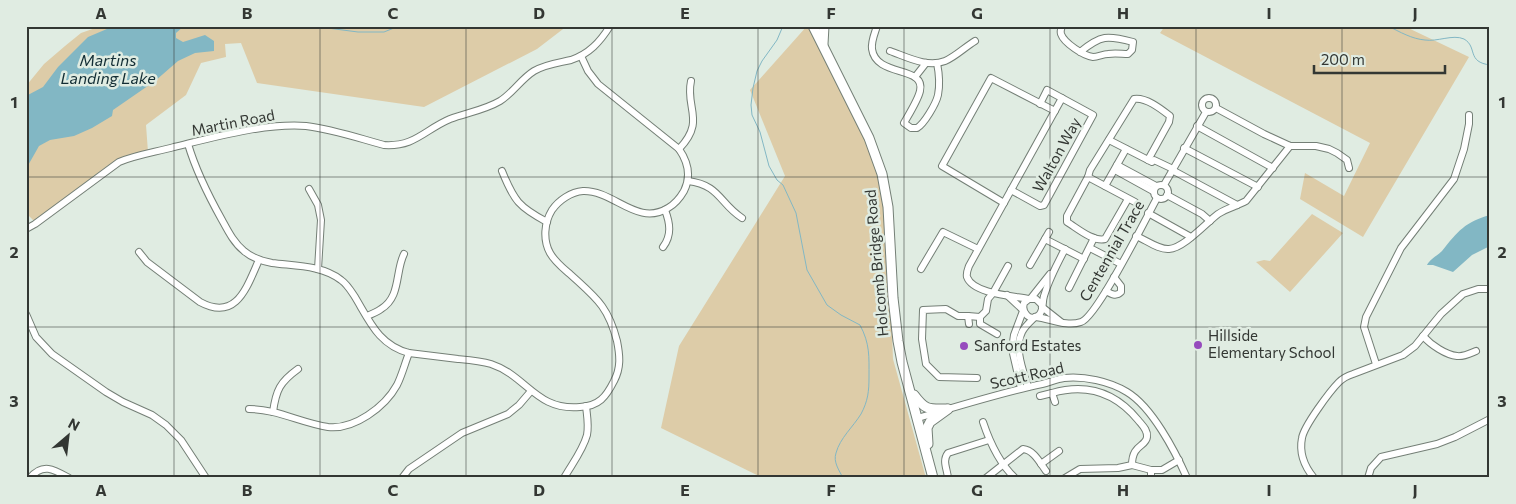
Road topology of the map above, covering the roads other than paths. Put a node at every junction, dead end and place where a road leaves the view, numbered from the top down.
1 (610, 26) edge
2 (813, 26) edge
3 (824, 26) edge
4 (877, 26) edge
5 (1062, 26) edge
6 (975, 41) dead end
7 (823, 47) junction
8 (890, 51) dead end
9 (1080, 52) junction
10 (580, 56) junction
11 (926, 63) junction
12 (937, 63) junction
13 (915, 76) junction
14 (690, 81) dead end
15 (1062, 98) junction
16 (1040, 104) junction
17 (1216, 108) junction
18 (1055, 111) junction
19 (1206, 112) junction
20 (1469, 115) dead end
21 (1197, 126) junction
22 (1109, 140) junction
23 (188, 144) junction
24 (1290, 146) junction
25 (1126, 148) junction
26 (1184, 148) junction
27 (680, 149) junction
28 (1148, 160) junction
29 (1116, 167) junction
30 (1273, 168) junction
31 (1349, 168) dead end
32 (1173, 170) junction
33 (502, 171) dead end
34 (1088, 177) junction
35 (688, 181) junction
36 (1164, 185) junction
37 (1105, 186) junction
38 (1258, 187) junction
39 (1155, 188) junction
40 (309, 189) dead end
41 (1011, 190) junction
42 (1167, 195) junction
43 (1128, 198) junction
44 (1157, 198) junction
45 (1135, 202) dead end
46 (1004, 203) junction
47 (1238, 205) junction
48 (665, 210) junction
49 (1148, 213) junction
50 (742, 218) dead end
51 (1210, 221) junction
52 (547, 222) junction
53 (26, 229) edge
54 (1136, 236) junction
55 (1191, 237) junction
56 (1094, 238) junction
57 (663, 248) dead end
58 (1090, 248) junction
59 (978, 249) junction
60 (1065, 249) junction
61 (139, 252) dead end
62 (404, 254) dead end
63 (1084, 259) junction
64 (259, 260) junction
65 (1121, 264) junction
66 (1008, 266) dead end
67 (1030, 266) dead end
68 (318, 269) junction
69 (922, 269) dead end
70 (1052, 272) junction
71 (1114, 278) junction
72 (1069, 288) dead end
73 (1490, 288) edge
74 (1106, 291) junction
75 (993, 293) junction
76 (1006, 294) junction
77 (1030, 298) junction
78 (1042, 306) junction
79 (1023, 310) junction
80 (26, 314) edge
81 (367, 316) junction
82 (968, 316) junction
83 (980, 317) junction
84 (1036, 317) junction
85 (1061, 322) junction
86 (969, 324) dead end
87 (997, 334) dead end
88 (1423, 336) junction
89 (1476, 351) dead end
90 (409, 352) junction
91 (1376, 364) junction
92 (298, 369) dead end
93 (977, 378) dead end
94 (1024, 387) junction
95 (910, 390) junction
96 (531, 391) junction
97 (1052, 393) junction
98 (1040, 396) dead end
99 (1055, 402) dead end
100 (586, 406) junction
101 (250, 409) dead end
102 (948, 409) junction
103 (273, 412) junction
104 (918, 418) junction
105 (1490, 419) edge
106 (984, 422) dead end
107 (989, 440) junction
108 (1059, 451) dead end
109 (927, 452) junction
110 (1179, 460) junction
111 (1003, 464) junction
112 (1041, 464) junction
113 (1132, 465) junction
114 (1151, 470) junction
115 (1046, 471) dead end
116 (30, 478) edge
117 (69, 478) edge
118 (206, 478) edge
119 (402, 478) edge
120 (564, 478) edge
121 (933, 478) edge
122 (948, 478) edge
123 (986, 478) edge
124 (1015, 478) edge
125 (1064, 478) edge
126 (1150, 478) edge
127 (1187, 478) edge
128 (1314, 478) edge
129 (1368, 478) edge

1 - 10 street, Martin Road
2 - 7 main road, Holcomb Bridge Road
3 - 7 main road
4 - 13 street
5 - 9 street
6 - 12 street
7 - 95 main road, Holcomb Bridge Road
8 - 11 street
9 - 9 street
10 - 23 street, Martin Road
10 - 27 street
11 - 12 street
11 - 13 street
12 - 13 street
14 - 27 street
15 - 16 street, Walton Way
15 - 18 street, Walton Way
15 - 41 street, Walton Way
16 - 18 street, Walton Way
16 - 46 street, Walton Way
17 - 19 street
17 - 19 street
17 - 24 street
18 - 41 street, Walton Way
19 - 21 street
20 - 91 street
21 - 26 street
21 - 30 street
22 - 25 street
22 - 28 street
22 - 34 street
23 - 53 street, Martin Road
23 - 64 street
24 - 30 street
24 - 31 street
25 - 28 street
25 - 29 street
26 - 32 street
26 - 38 street
27 - 35 street
28 - 32 street
29 - 37 street
29 - 39 street
30 - 38 street
32 - 36 street
32 - 47 street
33 - 52 street
34 - 37 street
34 - 56 street
35 - 48 street
35 - 50 street
36 - 39 street, Centennial Trace
36 - 42 street, Centennial Trace
37 - 43 street
38 - 47 street
39 - 44 street, Centennial Trace
40 - 68 street
41 - 46 street, Walton Way
42 - 44 street, Centennial Trace
42 - 51 street
43 - 45 street
43 - 56 street
44 - 49 street, Centennial Trace
46 - 59 street, Walton Way
47 - 51 street
48 - 52 street
48 - 57 street
49 - 54 street, Centennial Trace
49 - 55 street
51 - 55 street
52 - 100 street
54 - 55 street
54 - 65 street, Centennial Trace
56 - 58 street
58 - 63 street
58 - 65 street
59 - 69 street
59 - 75 street, Walton Way
60 - 63 street
60 - 67 street
60 - 70 street
61 - 64 street
62 - 81 street
63 - 72 street
64 - 68 street
65 - 71 street, Centennial Trace
66 - 75 street
68 - 81 street
70 - 77 street
70 - 78 street
71 - 74 street, Centennial Trace
71 - 74 street
73 - 88 street
74 - 85 street, Centennial Trace
75 - 76 street, Walton Way
75 - 83 street
76 - 77 street, Walton Way
76 - 79 street
77 - 78 street
77 - 79 street
78 - 84 street
78 - 85 street
79 - 84 street
79 - 94 street
80 - 118 street
81 - 90 street
82 - 83 street
82 - 86 street
82 - 93 street
83 - 87 street
84 - 85 street, Centennial Trace
84 - 94 street
88 - 89 street
88 - 91 street
90 - 96 street
90 - 103 street
91 - 128 street
92 - 103 street
94 - 102 street, Scott Road
94 - 110 street, Scott Road
95 - 102 main road
95 - 104 main road, Holcomb Bridge Road
96 - 100 street
96 - 119 street
97 - 98 street
97 - 99 street
97 - 113 street
100 - 120 street
101 - 103 street
102 - 104 street, Scott Road
102 - 109 main road
104 - 109 main road, Holcomb Bridge Road
105 - 129 street
106 - 107 street
107 - 111 street
107 - 122 street
108 - 112 street
109 - 121 main road, Holcomb Bridge Road
110 - 114 street
110 - 127 street, Scott Road
111 - 112 street
111 - 123 street
111 - 124 street
112 - 115 street
113 - 114 street
113 - 125 street
114 - 126 street
116 - 117 street

